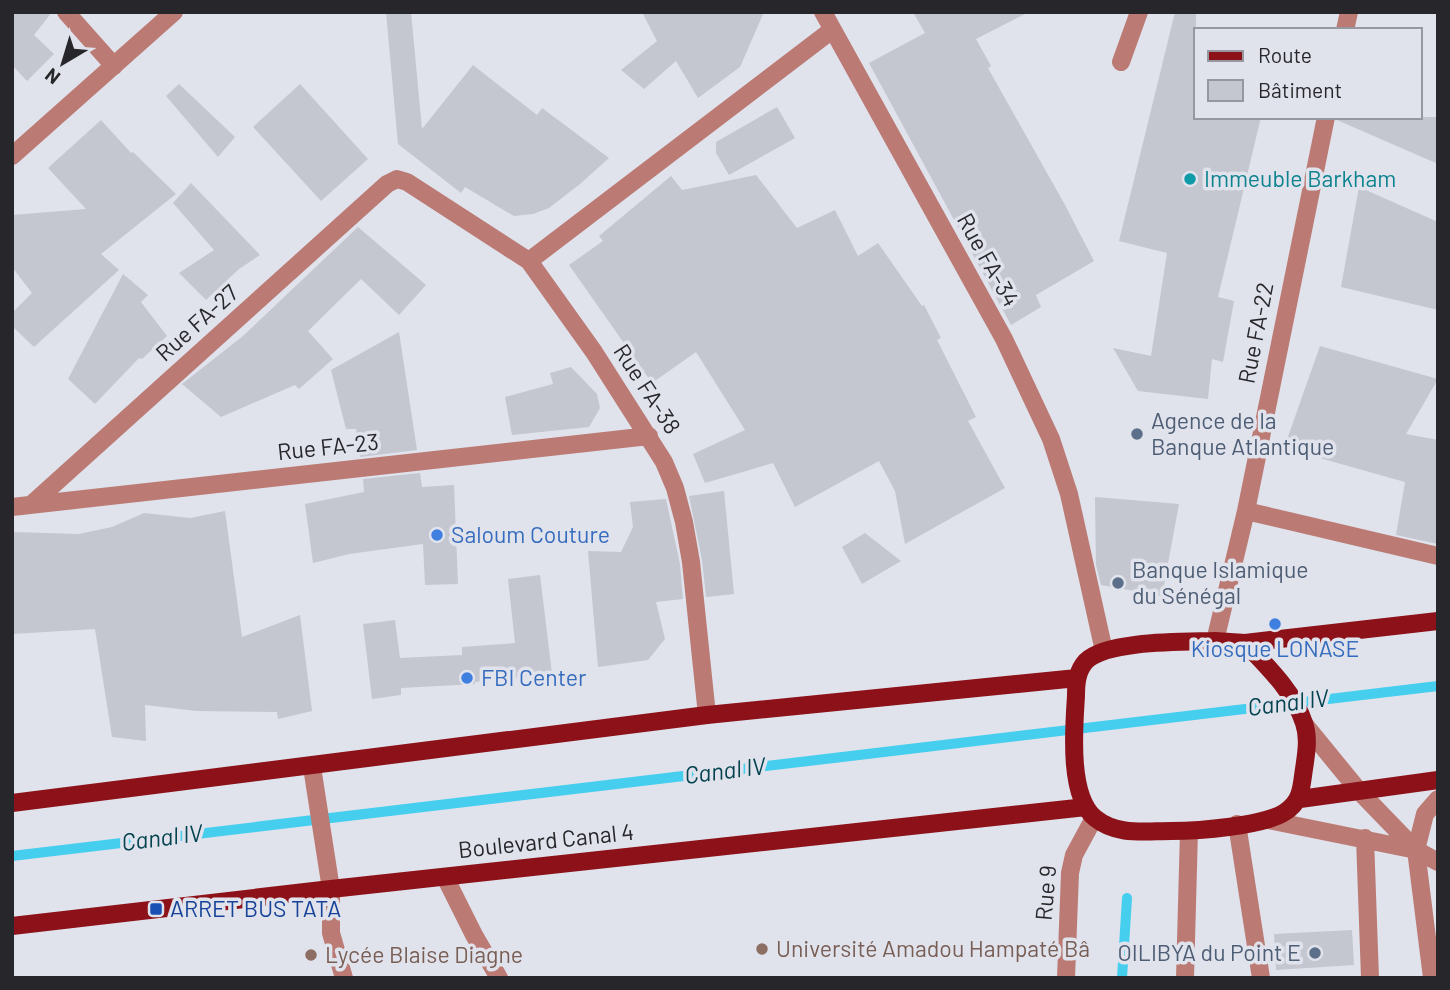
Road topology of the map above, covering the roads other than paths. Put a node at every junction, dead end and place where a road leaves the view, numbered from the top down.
1 (66, 12) edge
2 (174, 12) edge
3 (823, 12) edge
4 (1139, 12) edge
5 (832, 30) junction
6 (1121, 62) dead end
7 (114, 66) junction
8 (1326, 119) edge
9 (12, 156) edge
10 (397, 179) joint
11 (529, 261) junction
12 (649, 436) junction
13 (32, 504) junction
14 (12, 507) edge
15 (1246, 511) junction
16 (1438, 556) edge
17 (1438, 621) edge
18 (1216, 641) junction
19 (1245, 643) junction
20 (1104, 651) junction
21 (1077, 678) junction
22 (706, 715) junction
23 (1305, 724) junction
24 (312, 767) junction
25 (1438, 780) edge
26 (1359, 791) junction
27 (1300, 799) junction
28 (1438, 799) edge
29 (12, 803) edge
30 (1090, 812) junction
31 (1268, 820) junction
32 (1237, 824) junction
33 (1189, 831) junction
34 (1365, 838) junction
35 (1416, 850) junction
36 (1438, 862) edge
37 (445, 877) junction
38 (331, 888) junction
39 (12, 926) edge
40 (344, 978) edge
41 (499, 978) edge
42 (1066, 978) edge
43 (1185, 978) edge
44 (1261, 978) edge
45 (1370, 978) edge
46 (1432, 978) edge

1 - 7 street
2 - 7 street
3 - 5 street, Rue FA-34
4 - 6 street
5 - 11 street
5 - 20 street, Rue FA-34
7 - 9 street
8 - 15 street, Rue FA-22
10 - 11 street, Rue FA-38
10 - 13 street, Rue FA-27
11 - 12 street, Rue FA-38
12 - 13 street, Rue FA-23
12 - 22 street, Rue FA-38
13 - 14 street, Rue FA-23
15 - 16 street
15 - 18 street, Rue FA-22
17 - 19 main road
18 - 19 main road
18 - 20 main road
19 - 23 main road
20 - 21 main road
21 - 22 main road
21 - 30 main road
22 - 24 main road
23 - 26 street
23 - 27 main road
24 - 29 main road
24 - 38 street
25 - 26 main road
26 - 27 main road
26 - 35 street
27 - 31 main road
28 - 35 street
30 - 33 main road
30 - 37 main road, Boulevard Canal 4
30 - 42 street, Rue 9
31 - 32 main road
31 - 34 street
32 - 33 main road
32 - 44 street
33 - 43 street
34 - 35 street
34 - 45 street
35 - 36 street
35 - 46 street
37 - 38 main road, Boulevard Canal 4
37 - 41 street
38 - 39 main road, Boulevard Canal 4
38 - 40 street

